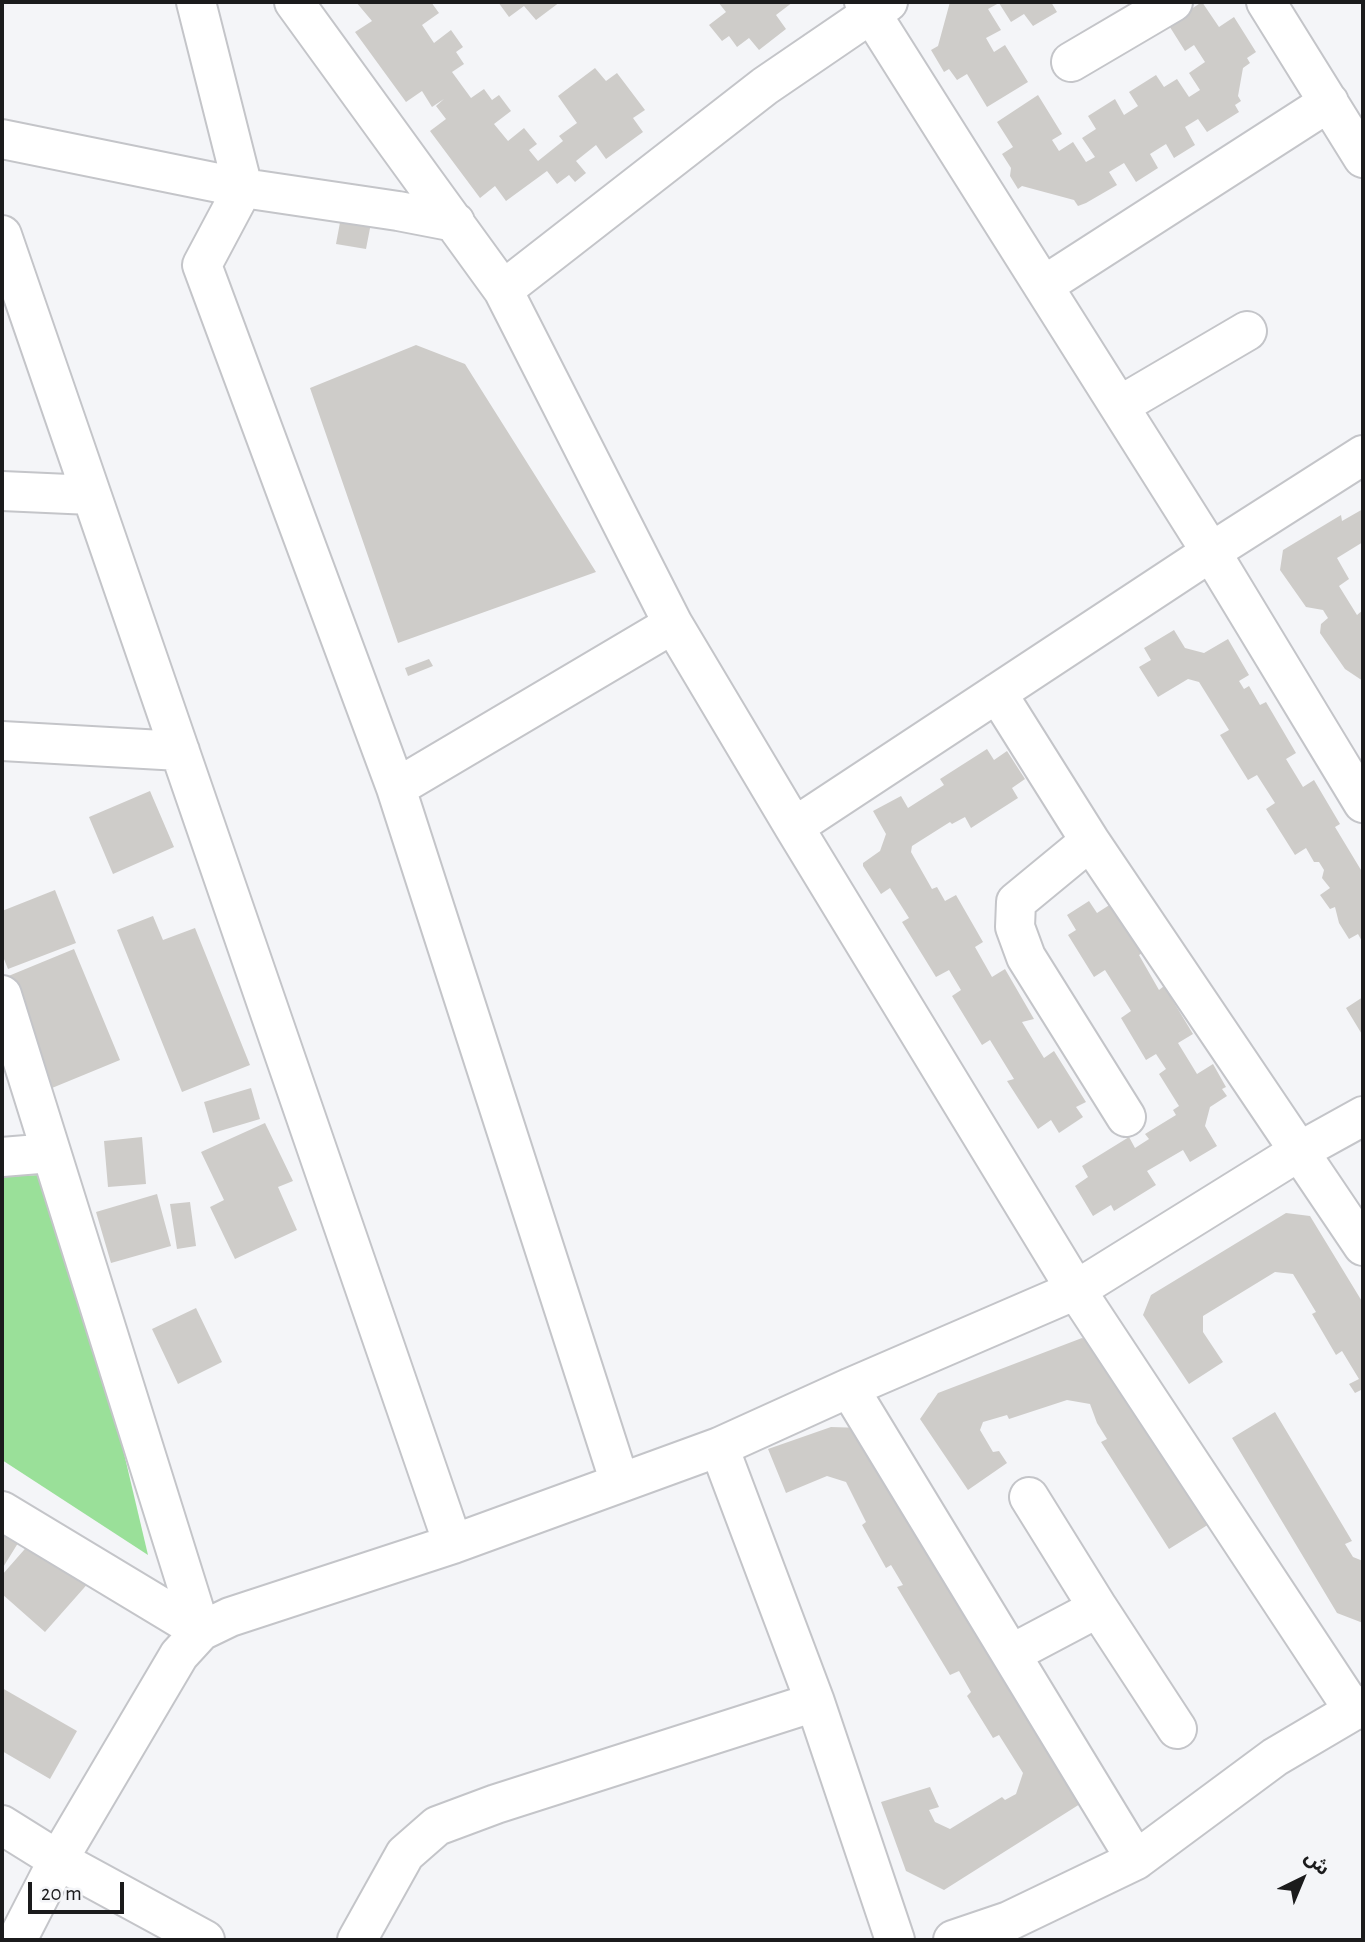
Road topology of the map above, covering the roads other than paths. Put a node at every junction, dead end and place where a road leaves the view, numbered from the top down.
1 (196, 2) edge
2 (294, 2) edge
3 (1173, 2) edge
4 (1265, 2) edge
5 (874, 5) edge
6 (1071, 62) dead end
7 (1329, 102) junction
8 (2, 139) edge
9 (1363, 158) edge
10 (243, 188) junction
11 (455, 222) junction
12 (2, 235) edge
13 (1043, 286) junction
14 (503, 290) junction
15 (1247, 331) dead end
16 (1119, 406) junction
17 (1363, 454) edge
18 (2, 491) edge
19 (91, 495) junction
20 (1211, 552) junction
21 (673, 624) junction
22 (997, 693) junction
23 (2, 741) edge
24 (180, 751) junction
25 (396, 788) junction
26 (1363, 803) edge
27 (794, 827) junction
28 (1090, 841) junction
29 (2, 995) edge
30 (1363, 1115) edge
31 (1126, 1117) dead end
32 (1298, 1152) junction
33 (51, 1153) junction
34 (2, 1157) edge
35 (1363, 1246) edge
36 (1076, 1290) junction
37 (849, 1388) junction
38 (719, 1447) junction
39 (620, 1483) junction
40 (1029, 1497) dead end
41 (2, 1511) edge
42 (453, 1544) junction
43 (1098, 1608) junction
44 (201, 1631) junction
45 (1011, 1654) junction
46 (815, 1702) junction
47 (1359, 1708) edge
48 (1177, 1729) dead end
49 (2, 1825) edge
50 (58, 1860) junction
51 (1136, 1860) junction
52 (17, 1940) edge
53 (205, 1940) edge
54 (357, 1940) edge
55 (895, 1940) edge
56 (953, 1940) edge

1 - 10 street
2 - 11 street
3 - 6 street
4 - 7 street
5 - 13 street
5 - 14 street
7 - 9 street
7 - 13 street
8 - 10 street
10 - 11 street
10 - 25 street
11 - 14 street
12 - 19 street
13 - 16 street
14 - 21 street
15 - 16 street
16 - 20 street
17 - 20 street
18 - 19 street
19 - 24 street
20 - 22 street
20 - 26 street
21 - 25 street
21 - 27 street
22 - 27 street
22 - 28 street
23 - 24 street
24 - 42 street
25 - 39 street
27 - 36 street
28 - 31 street
28 - 32 street
29 - 33 street
30 - 32 street
32 - 35 street
32 - 36 street
33 - 34 street
33 - 44 street
36 - 37 street
36 - 47 street
37 - 38 street
37 - 45 street
38 - 39 street
38 - 46 street
39 - 42 street
40 - 43 street
41 - 44 street
42 - 44 street
43 - 45 street
43 - 48 street
44 - 50 street
45 - 51 street
46 - 54 street
46 - 55 street
47 - 51 street
49 - 50 street
50 - 52 street
50 - 53 street
51 - 56 street

